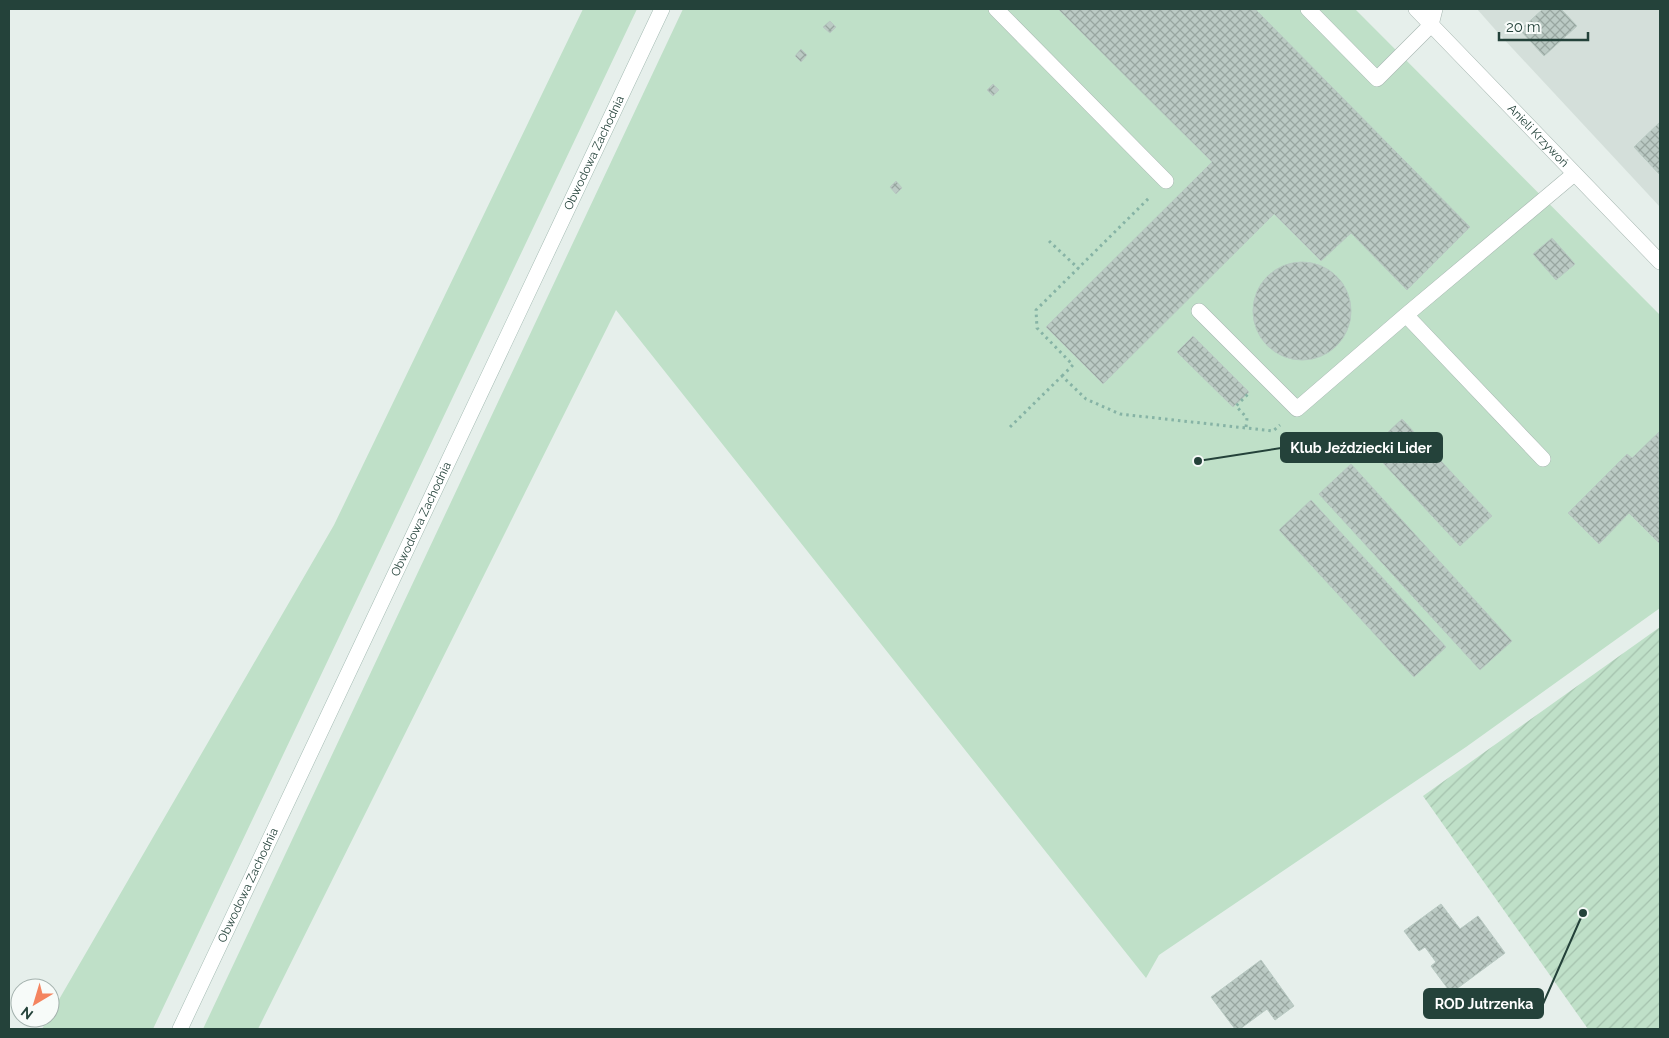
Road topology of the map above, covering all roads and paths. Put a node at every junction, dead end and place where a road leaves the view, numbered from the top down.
1 (662, 9) edge
2 (996, 9) edge
3 (1308, 9) edge
4 (1416, 9) edge
5 (1436, 9) edge
6 (1431, 25) junction
7 (1574, 174) junction
8 (1166, 181) joint
9 (1049, 241) dead end
10 (1660, 262) edge
11 (1078, 268) junction
12 (1198, 311) dead end
13 (1406, 315) junction
14 (1062, 376) junction
15 (1265, 377) junction
16 (1298, 409) junction
17 (1010, 427) dead end
18 (1246, 427) junction
19 (1543, 459) dead end
20 (180, 1029) edge

1 - 20 main road, Obwodowa Zachodnia
2 - 8 main road
3 - 6 main road
4 - 6 main road, Anieli Krzywoń
5 - 6 main road
6 - 7 main road, Anieli Krzywoń
7 - 10 main road, Anieli Krzywoń
7 - 13 main road
8 - 11 path
9 - 11 path
11 - 14 path
12 - 15 main road
13 - 16 main road
13 - 19 main road
14 - 17 path
14 - 18 path
15 - 16 main road
15 - 18 path
16 - 18 path

